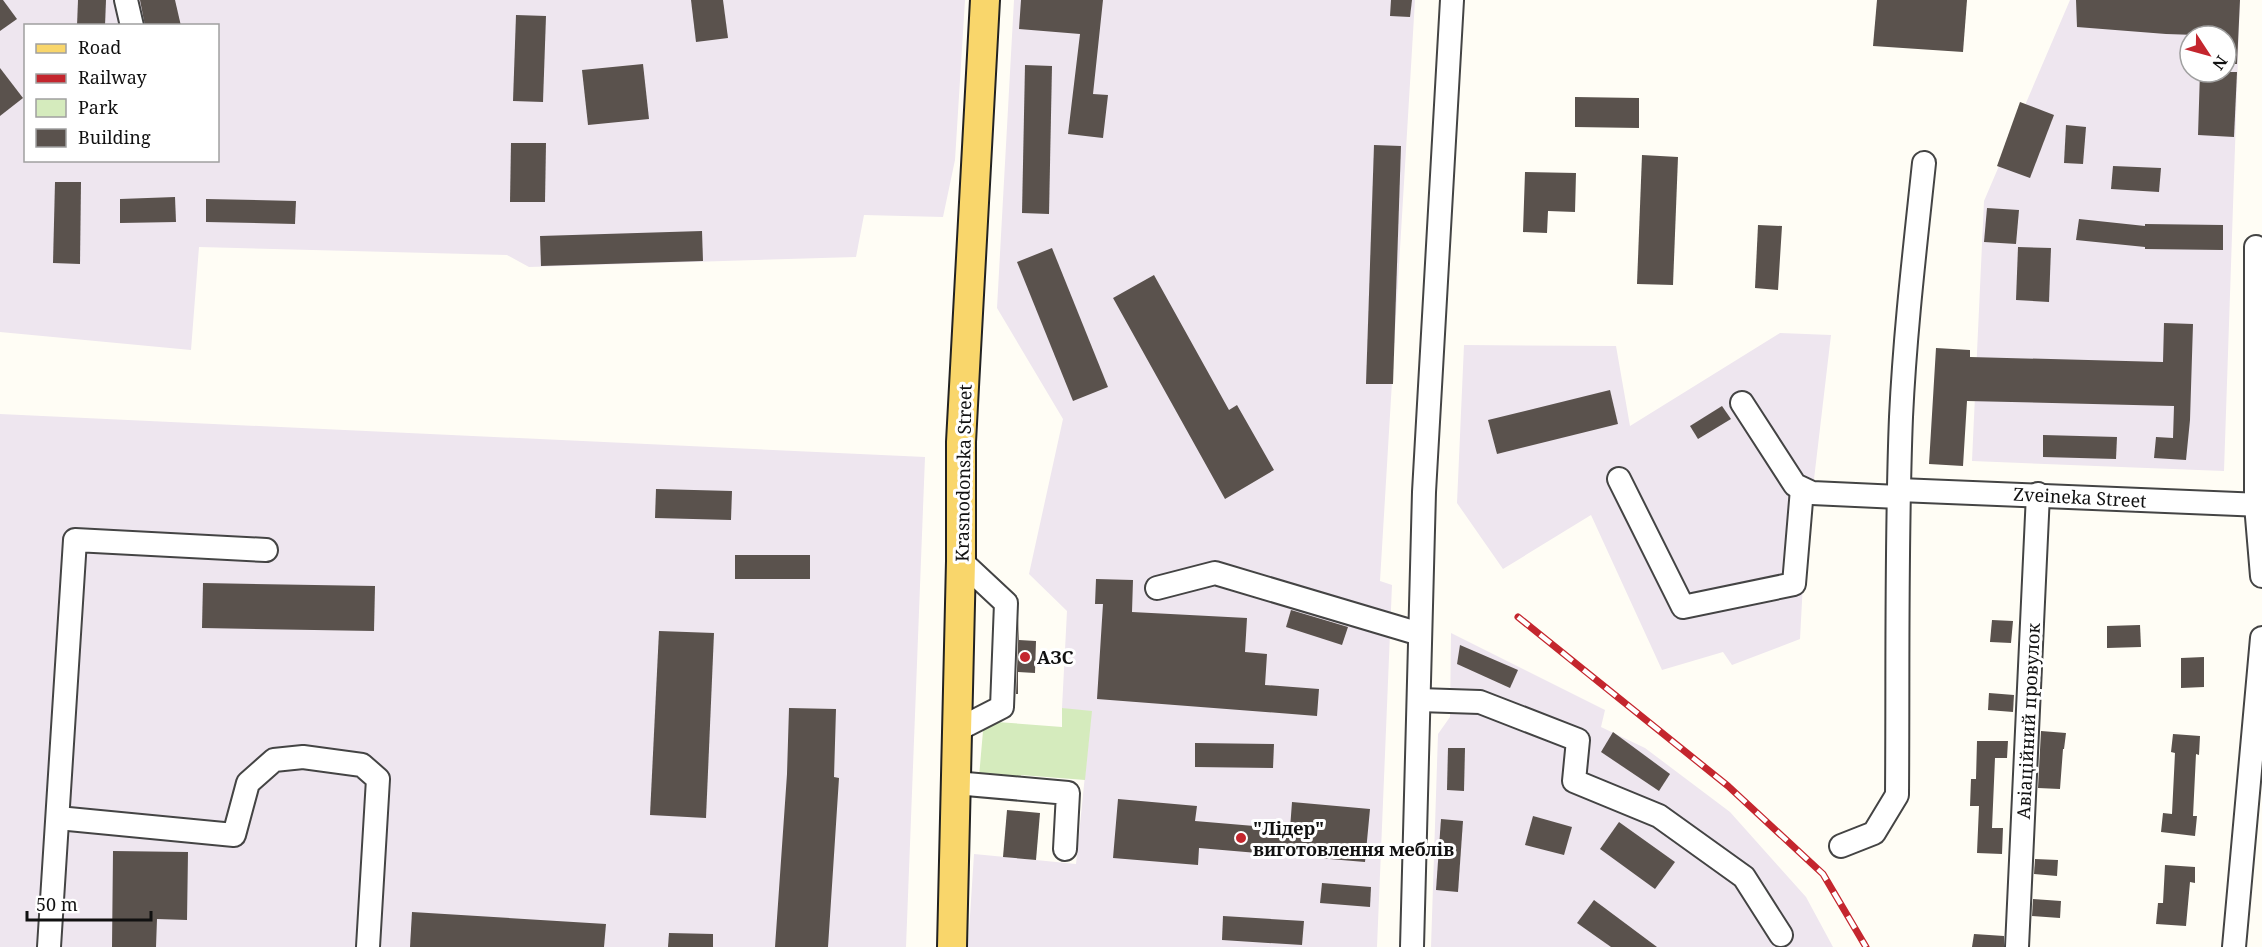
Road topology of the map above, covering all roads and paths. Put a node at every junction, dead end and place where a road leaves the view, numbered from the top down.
1 (126, 0) edge
2 (986, 0) edge
3 (1452, 0) edge
4 (132, 24) edge
5 (1924, 164) dead end
6 (2256, 247) dead end
7 (1742, 403) dead end
8 (1619, 479) dead end
9 (1802, 489) junction
10 (1899, 493) junction
11 (2038, 494) junction
12 (2259, 505) edge
13 (266, 550) dead end
14 (961, 561) junction
15 (2262, 576) edge
16 (1157, 588) dead end
17 (1420, 634) junction
18 (2262, 638) edge
19 (1419, 700) junction
20 (957, 730) junction
21 (955, 783) junction
22 (58, 818) junction
23 (1841, 846) dead end
24 (1065, 849) dead end
25 (1781, 935) dead end
26 (50, 947) edge
27 (368, 947) edge
28 (952, 947) edge
29 (1412, 947) edge
30 (2017, 947) edge
31 (2235, 947) edge

1 - 4 street
2 - 14 main road, Krasnodonska Street
3 - 17 street
5 - 10 street
6 - 12 street
7 - 9 street
8 - 9 street
9 - 10 street, Zveineka Street
10 - 11 street, Zveineka Street
10 - 23 street
11 - 12 street, Zveineka Street
11 - 30 street, Авіаційний провулок
12 - 15 street
13 - 22 street
14 - 20 main road, Krasnodonska Street
14 - 20 street
16 - 17 street
17 - 19 street
18 - 31 street
19 - 25 street
19 - 29 street
20 - 21 main road, Krasnodonska Street
21 - 24 street
21 - 28 main road, Krasnodonska Street
22 - 26 street
22 - 27 street

